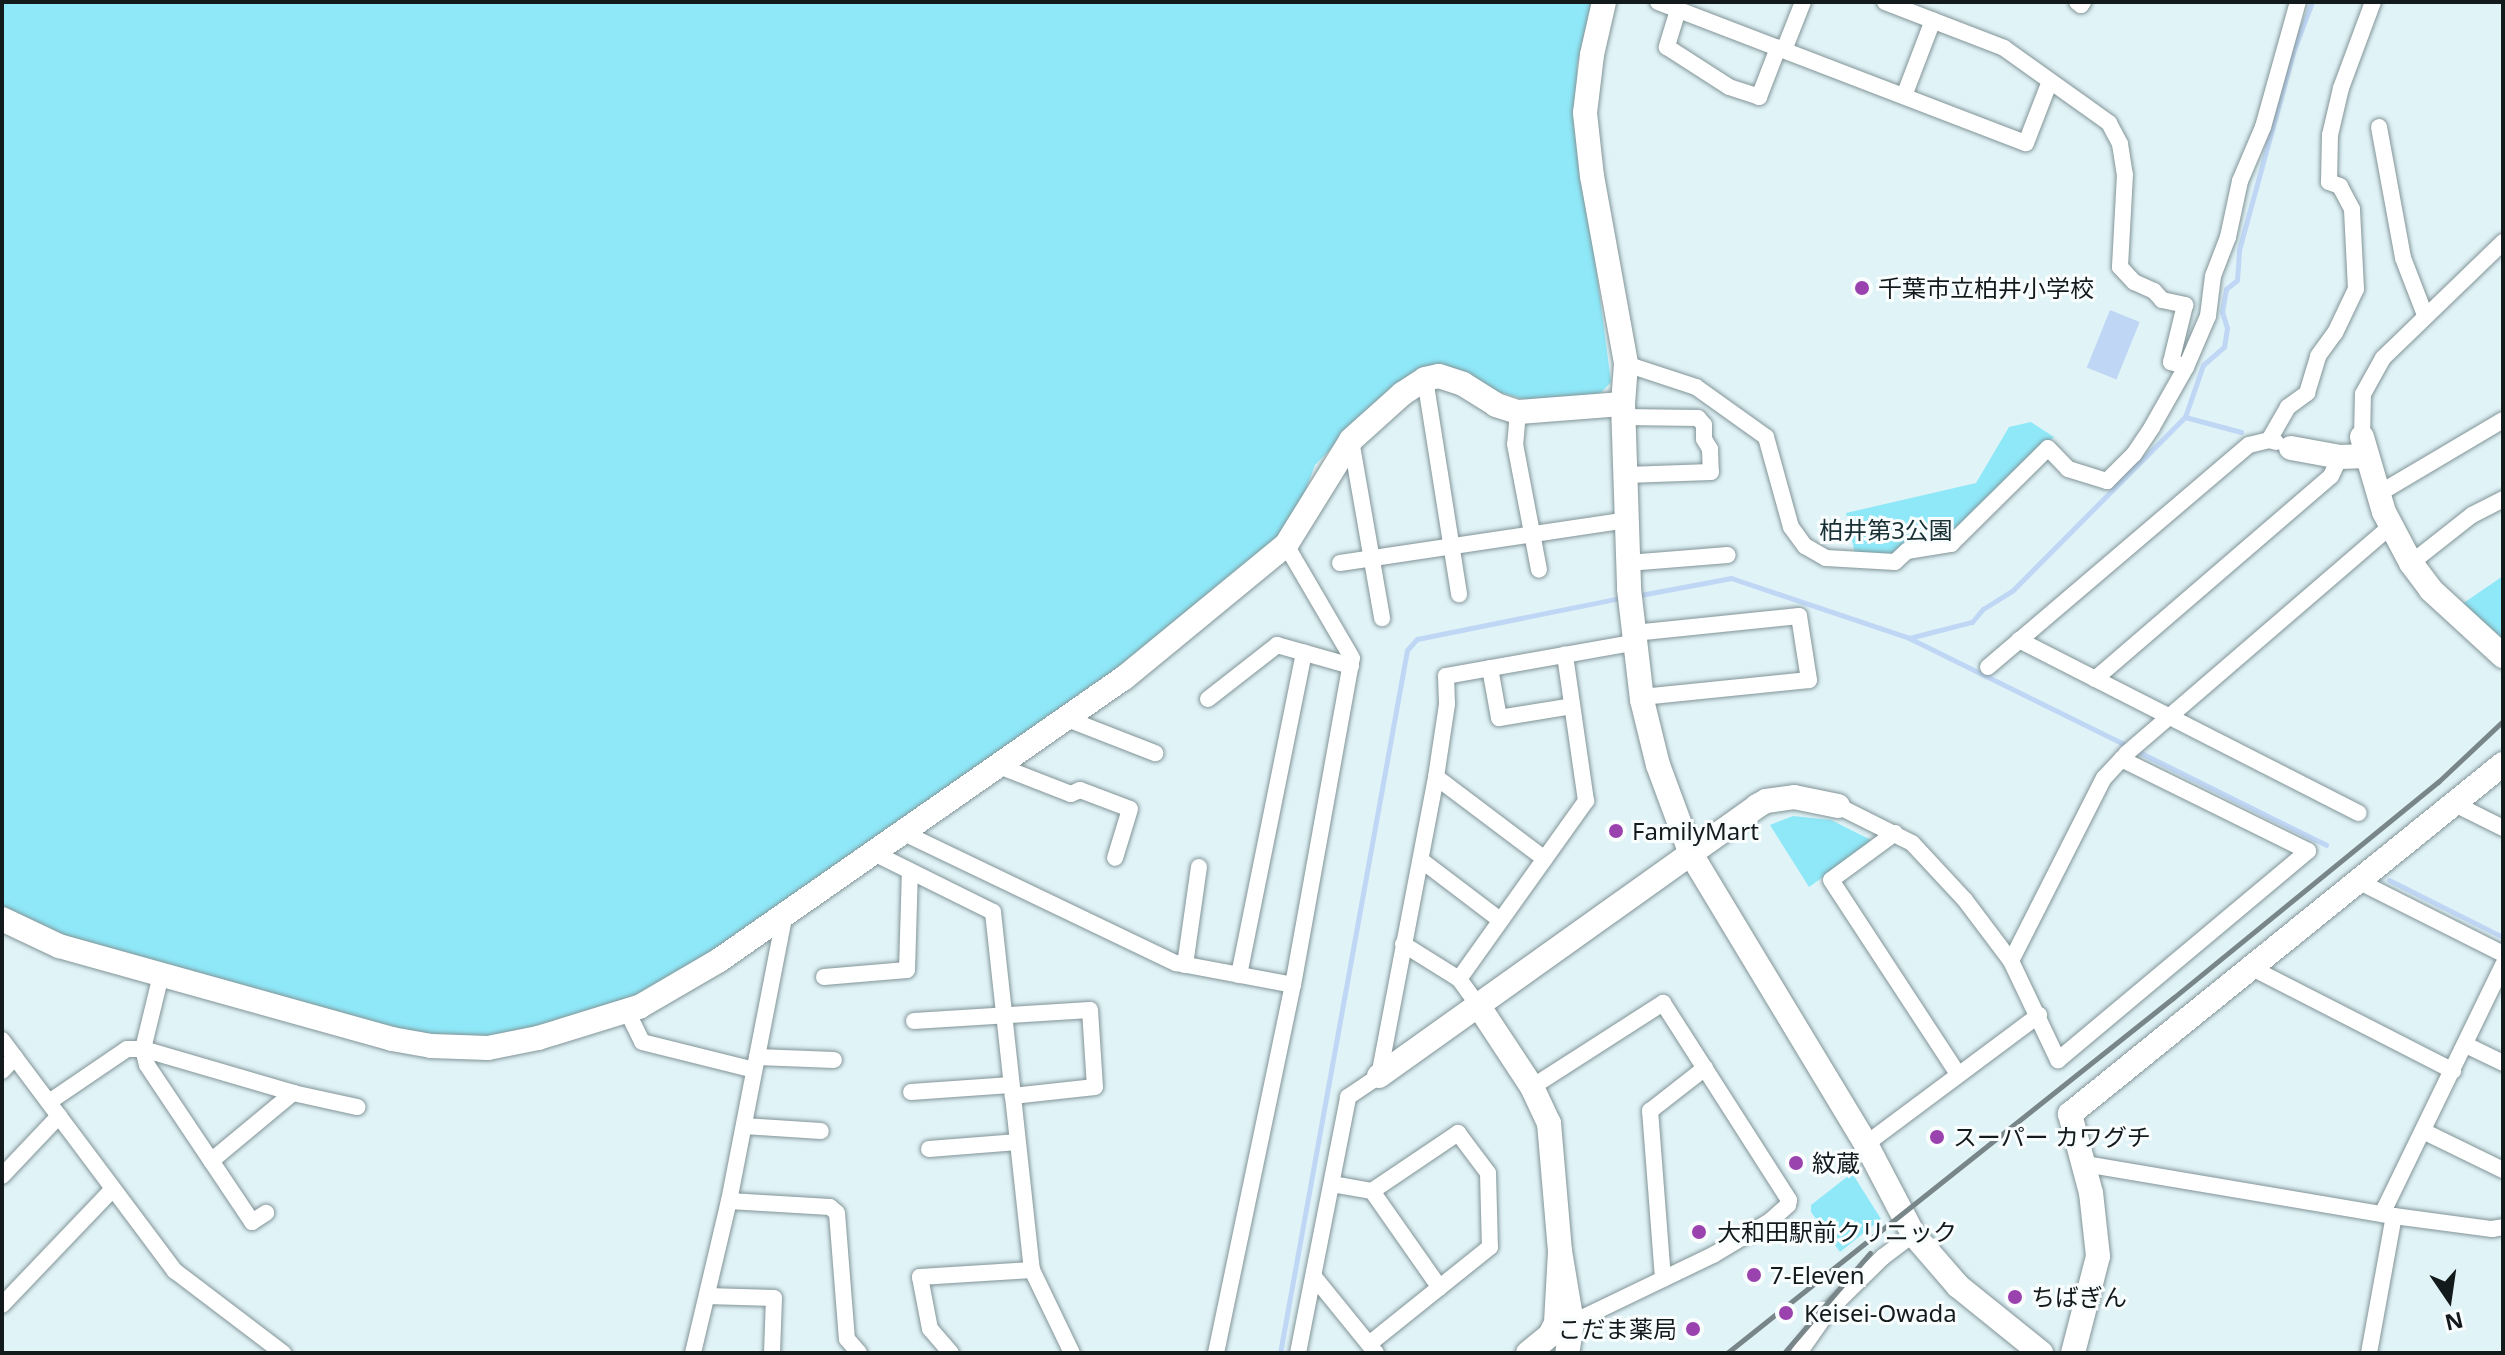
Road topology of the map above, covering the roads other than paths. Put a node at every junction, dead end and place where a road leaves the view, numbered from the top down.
1 (1604, 2) edge
2 (1658, 2) edge
3 (1803, 2) edge
4 (1885, 2) edge
5 (2298, 2) edge
6 (2373, 2) edge
7 (1678, 10) junction
8 (1933, 20) junction
9 (1781, 49) junction
10 (2050, 81) junction
11 (1904, 96) junction
12 (2379, 127) dead end
13 (2503, 242) edge
14 (2425, 315) junction
15 (1626, 364) junction
16 (2186, 367) junction
17 (1425, 379) junction
18 (1624, 410) junction
19 (1518, 412) junction
20 (2503, 420) edge
21 (1351, 440) junction
22 (2280, 444) junction
23 (2364, 446) junction
24 (2340, 457) junction
25 (1626, 475) junction
26 (2378, 494) junction
27 (2503, 499) edge
28 (1627, 520) junction
29 (2390, 527) junction
30 (1533, 534) junction
31 (1286, 545) junction
32 (1452, 546) junction
33 (1728, 555) dead end
34 (1373, 558) junction
35 (1340, 563) dead end
36 (1628, 563) junction
37 (2411, 563) junction
38 (1539, 570) dead end
39 (1459, 594) dead end
40 (1382, 618) dead end
41 (1635, 638) junction
42 (2019, 640) junction
43 (1304, 652) junction
44 (1565, 655) junction
45 (2503, 656) edge
46 (1351, 666) junction
47 (1988, 667) dead end
48 (1490, 668) junction
49 (2095, 679) junction
50 (1642, 697) junction
51 (1208, 699) dead end
52 (1572, 706) junction
53 (2169, 717) junction
54 (1065, 718) junction
55 (1155, 753) dead end
56 (2124, 756) junction
57 (2503, 764) edge
58 (999, 766) junction
59 (1436, 777) junction
60 (2455, 804) junction
61 (1838, 806) joint
62 (2358, 813) dead end
63 (2503, 828) edge
64 (902, 832) junction
65 (1895, 833) junction
66 (872, 852) junction
67 (1691, 854) junction
68 (1115, 858) dead end
69 (1545, 859) junction
70 (1421, 860) junction
71 (1199, 867) dead end
72 (910, 871) junction
73 (2360, 882) junction
74 (785, 911) junction
75 (2, 919) edge
76 (1500, 920) junction
77 (1403, 944) junction
78 (2503, 954) edge
79 (2011, 961) junction
80 (1185, 965) junction
81 (2503, 965) edge
82 (2252, 968) junction
83 (161, 975) junction
84 (1239, 975) junction
85 (824, 977) dead end
86 (1459, 979) junction
87 (1293, 985) junction
88 (1478, 1005) junction
89 (627, 1011) junction
90 (2039, 1015) junction
91 (1003, 1018) junction
92 (914, 1021) dead end
93 (2, 1040) edge
94 (2466, 1045) junction
95 (143, 1049) junction
96 (15, 1057) junction
97 (834, 1060) dead end
98 (2503, 1063) edge
99 (756, 1064) junction
100 (1705, 1068) junction
101 (2, 1071) edge
102 (2453, 1071) junction
103 (1958, 1074) junction
104 (1379, 1076) junction
105 (1532, 1087) junction
106 (1012, 1091) junction
107 (911, 1092) dead end
108 (293, 1093) junction
109 (357, 1107) dead end
110 (54, 1109) junction
111 (744, 1126) junction
112 (821, 1131) dead end
113 (2423, 1131) junction
114 (1018, 1142) junction
115 (1866, 1144) junction
116 (929, 1149) dead end
117 (211, 1161) junction
118 (2085, 1164) junction
119 (2503, 1170) edge
120 (2, 1176) edge
121 (1332, 1184) junction
122 (112, 1190) junction
123 (1372, 1191) junction
124 (729, 1201) junction
125 (266, 1213) dead end
126 (2388, 1215) junction
127 (2503, 1227) edge
128 (1913, 1234) junction
129 (1560, 1251) junction
130 (1032, 1270) junction
131 (1315, 1278) junction
132 (1663, 1279) junction
133 (1440, 1288) junction
134 (707, 1296) junction
135 (2, 1305) edge
136 (1572, 1323) junction
137 (1372, 1348) edge
138 (276, 1351) edge
139 (693, 1353) edge
140 (772, 1353) edge
141 (859, 1353) edge
142 (951, 1353) edge
143 (1072, 1353) edge
144 (1216, 1353) edge
145 (1298, 1353) edge
146 (1528, 1353) edge
147 (1567, 1353) edge
148 (1799, 1353) edge
149 (2041, 1353) edge
150 (2073, 1353) edge
151 (2369, 1353) edge

1 - 15 street
2 - 7 street
3 - 9 street
4 - 8 street
5 - 16 street
6 - 22 street
7 - 9 street
7 - 9 street
8 - 10 street
8 - 11 street
9 - 11 street
10 - 11 street
10 - 16 street
12 - 14 street
13 - 14 street
14 - 23 street
15 - 16 street
15 - 18 street
17 - 19 street
17 - 21 street
17 - 32 street
18 - 19 street
18 - 25 street
18 - 25 street
19 - 30 street
20 - 26 street
21 - 31 street
21 - 34 street
22 - 24 street
22 - 42 street
23 - 24 street
23 - 26 street
24 - 49 street
25 - 28 street
26 - 29 street
27 - 37 street
28 - 30 street
28 - 36 street
29 - 37 street
29 - 53 street
30 - 32 street
30 - 38 street
31 - 46 street
31 - 54 street
32 - 34 street
32 - 39 street
33 - 36 street
34 - 35 street
34 - 40 street
36 - 41 street
37 - 45 street
41 - 44 street
41 - 50 street
41 - 50 street
42 - 47 street
42 - 49 street
43 - 46 street
43 - 51 street
43 - 84 street
44 - 48 street
44 - 52 street
46 - 87 street
48 - 52 street
48 - 59 street
49 - 53 street
50 - 67 street
52 - 69 street
53 - 56 street
53 - 62 street
54 - 55 street
54 - 58 street
56 - 79 street
56 - 90 street
57 - 60 street
58 - 64 street
58 - 68 street
59 - 69 street
59 - 70 street
60 - 63 street
60 - 73 street
61 - 65 street
61 - 67 street
64 - 66 street
64 - 80 street
65 - 79 street
65 - 103 street
66 - 72 street
66 - 74 street
67 - 88 street
67 - 115 street
69 - 76 street
70 - 76 street
70 - 77 street
71 - 80 street
72 - 85 street
72 - 91 street
73 - 78 street
73 - 82 street
74 - 89 street
74 - 99 street
75 - 83 street
76 - 86 street
77 - 86 street
77 - 104 street
79 - 90 street
80 - 84 street
81 - 94 street
82 - 102 street
82 - 118 street
83 - 89 street
83 - 95 street
84 - 87 street
86 - 88 street
87 - 144 street
88 - 104 street
88 - 105 street
89 - 99 street
90 - 103 street
91 - 92 street
91 - 106 street
91 - 106 street
93 - 96 street
94 - 98 street
94 - 102 street
95 - 108 street
95 - 110 street
95 - 117 street
96 - 101 street
96 - 110 street
97 - 99 street
99 - 111 street
100 - 105 street
100 - 132 street
100 - 132 street
102 - 113 street
103 - 115 street
104 - 121 street
105 - 129 street
106 - 107 street
106 - 114 street
108 - 109 street
108 - 117 street
110 - 120 street
110 - 122 street
111 - 112 street
111 - 124 street
113 - 119 street
113 - 126 street
114 - 116 street
114 - 130 street
115 - 128 street
117 - 125 street
118 - 126 street
118 - 150 street
121 - 123 street
121 - 131 street
122 - 135 street
122 - 138 street
123 - 133 street
123 - 133 street
124 - 134 street
124 - 141 street
126 - 127 street
126 - 151 street
128 - 148 street
128 - 149 street
129 - 136 street
129 - 146 street
130 - 142 street
130 - 143 street
131 - 137 street
131 - 145 street
132 - 136 street
133 - 137 street
134 - 139 street
134 - 140 street
136 - 147 street

